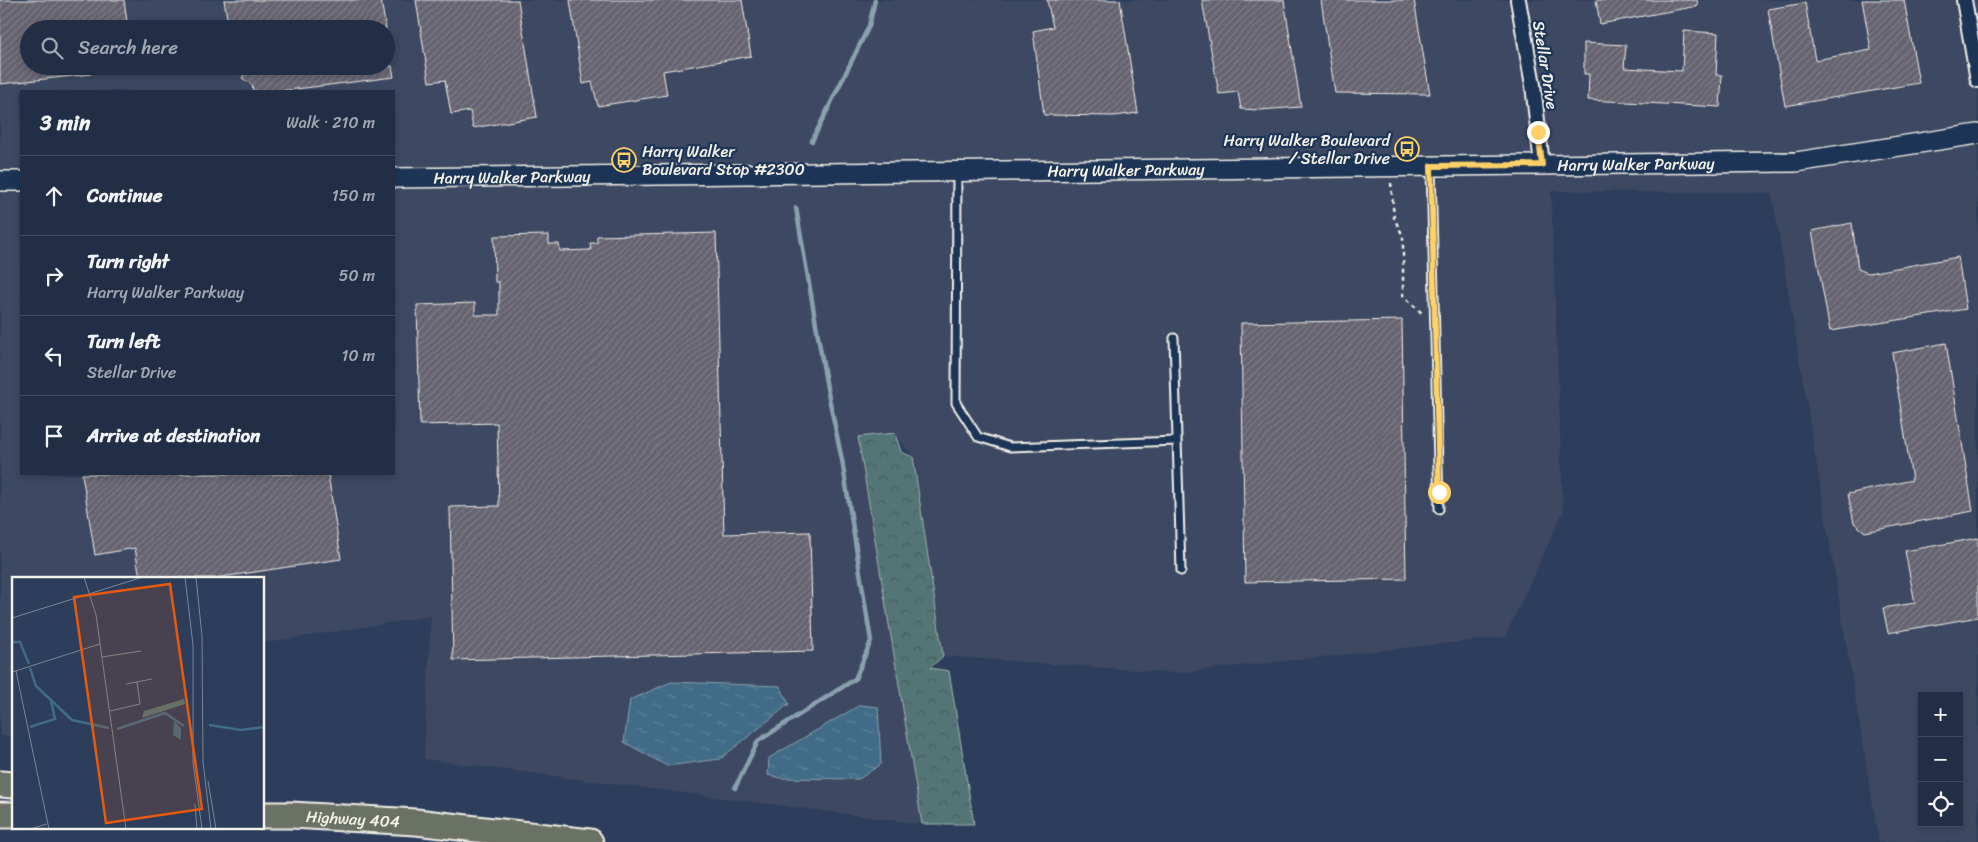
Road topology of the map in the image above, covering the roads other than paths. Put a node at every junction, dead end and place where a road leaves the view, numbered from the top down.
1 (1518, 0) edge
2 (1964, 0) edge
3 (1978, 80) edge
4 (1978, 134) edge
5 (1542, 165) junction
6 (1431, 166) junction
7 (957, 171) junction
8 (395, 178) edge
9 (0, 181) edge
10 (20, 182) edge
11 (1174, 338) dead end
12 (1177, 441) junction
13 (1439, 509) dead end
14 (1181, 570) dead end
15 (265, 807) edge
16 (290, 815) junction
17 (265, 816) edge
18 (590, 842) edge

1 - 5 street, Stellar Drive
2 - 3 street
4 - 5 street, Harry Walker Parkway
5 - 6 street, Harry Walker Parkway
6 - 7 street, Harry Walker Parkway
6 - 13 lane
7 - 8 street, Harry Walker Parkway
7 - 12 lane
9 - 10 street
11 - 12 lane
12 - 14 lane
15 - 16 highway
16 - 17 highway, Highway 404
16 - 18 highway, Highway 404

